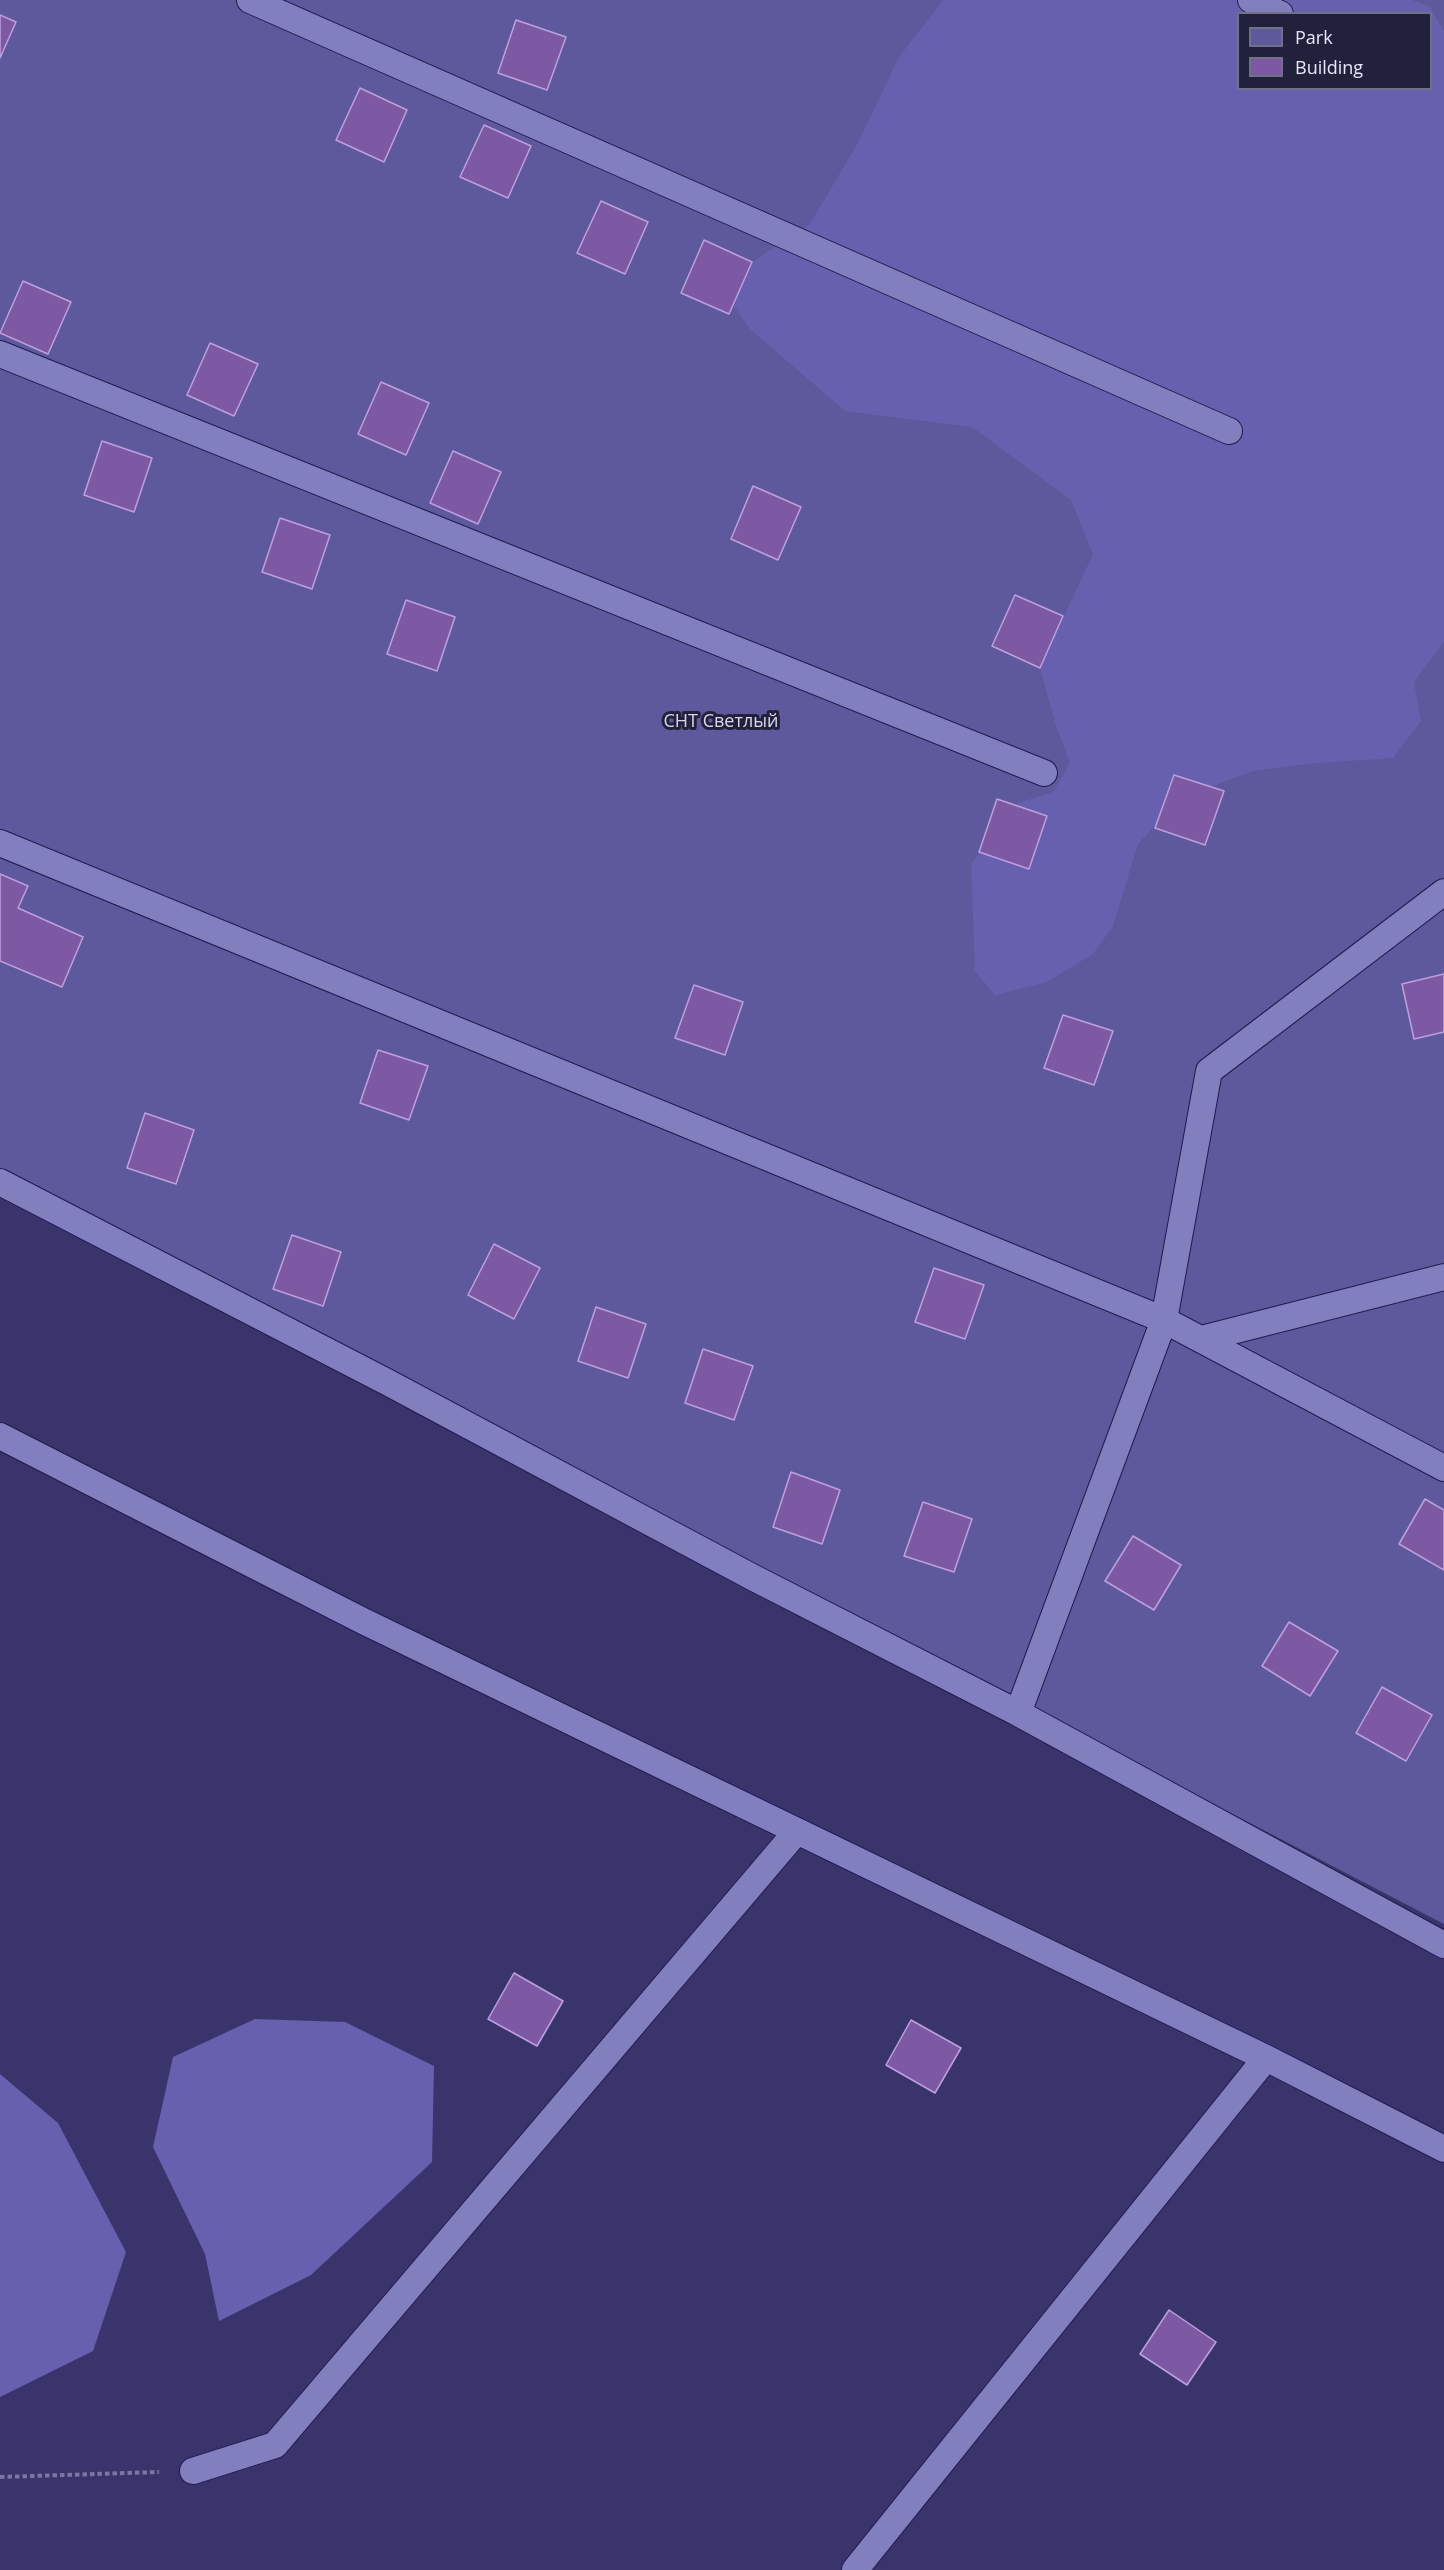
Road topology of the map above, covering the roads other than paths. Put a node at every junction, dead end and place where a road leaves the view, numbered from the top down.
1 (250, 0) edge
2 (1251, 0) edge
3 (1277, 12) edge
4 (0, 354) edge
5 (1229, 431) dead end
6 (1044, 773) dead end
7 (0, 843) edge
8 (1444, 892) edge
9 (0, 1182) edge
10 (1444, 1277) edge
11 (1164, 1320) junction
12 (1201, 1340) junction
13 (0, 1436) edge
14 (1444, 1468) edge
15 (1018, 1713) junction
16 (797, 1831) junction
17 (1444, 1945) edge
18 (1266, 2058) junction
19 (1444, 2149) edge
20 (193, 2471) road end
21 (855, 2570) edge

1 - 5 lane
2 - 3 lane
4 - 6 lane
7 - 11 lane
8 - 11 lane
9 - 15 lane
10 - 12 lane
11 - 12 lane
11 - 15 lane
12 - 14 lane
13 - 16 lane
15 - 17 lane
16 - 18 lane
16 - 20 lane
18 - 19 lane
18 - 21 lane

